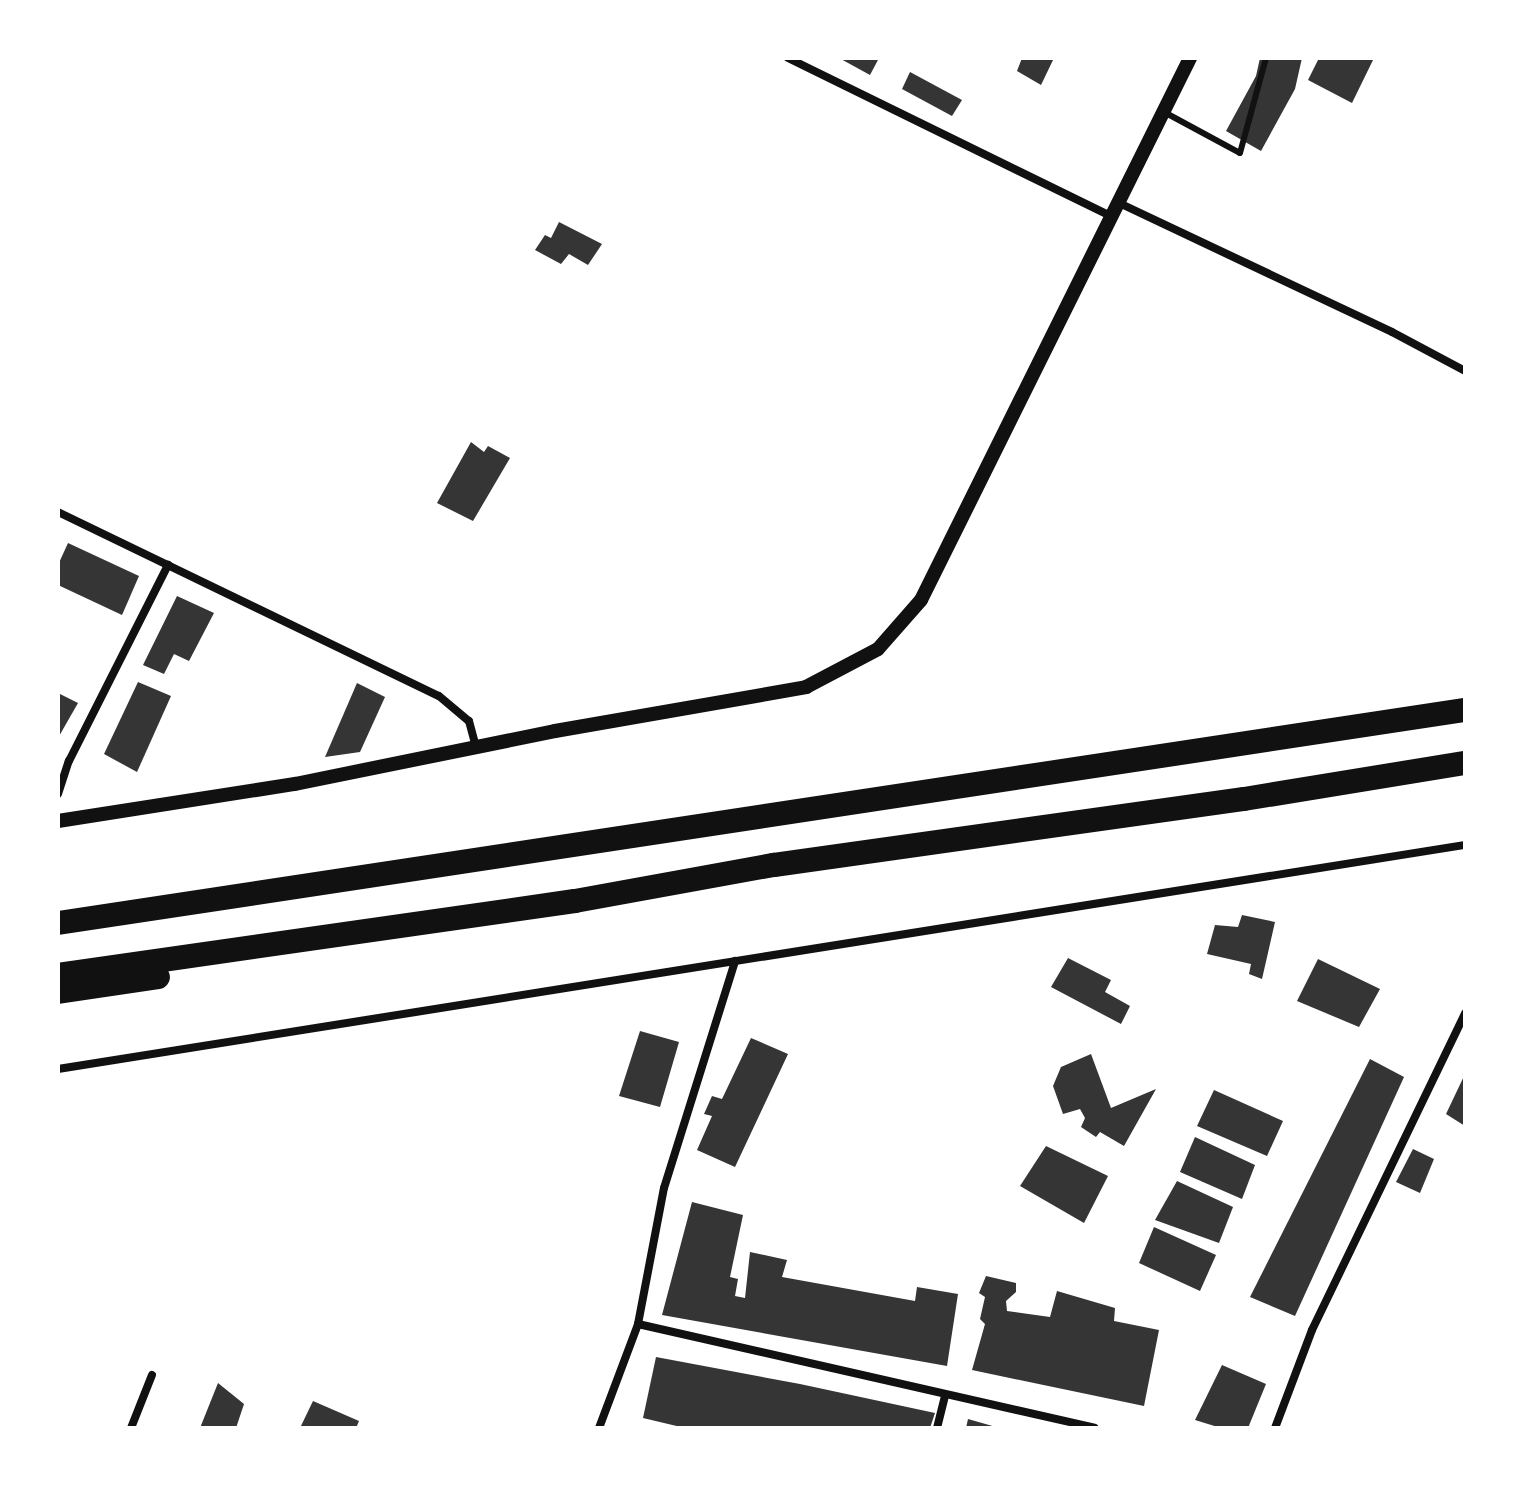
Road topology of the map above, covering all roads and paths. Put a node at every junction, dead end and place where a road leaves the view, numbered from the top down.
1 (788, 58) edge
2 (1190, 58) edge
3 (1266, 58) edge
4 (1163, 111) junction
5 (1117, 202) junction
6 (1110, 216) junction
7 (1465, 371) edge
8 (58, 513) edge
9 (168, 565) junction
10 (1465, 710) edge
11 (476, 748) junction
12 (1465, 763) edge
13 (58, 794) edge
14 (58, 821) edge
15 (1465, 845) edge
16 (58, 913) edge
17 (122, 914) junction
18 (470, 917) junction
19 (58, 923) edge
20 (735, 961) junction
21 (58, 975) edge
22 (58, 992) edge
23 (1465, 1013) edge
24 (58, 1069) edge
25 (638, 1324) junction
26 (152, 1375) dead end
27 (945, 1395) junction
28 (131, 1428) edge
29 (599, 1428) edge
30 (937, 1428) edge
31 (1094, 1428) edge
32 (1275, 1428) edge

1 - 6 street
2 - 4 street
3 - 4 lane
4 - 5 street
5 - 6 street
5 - 7 street
6 - 11 street
8 - 9 street
9 - 11 street
9 - 13 street
10 - 17 highway
11 - 14 street
12 - 18 highway
15 - 20 street
16 - 17 highway
17 - 19 highway
18 - 21 highway
18 - 22 highway
20 - 24 street
20 - 25 street
23 - 32 street
25 - 27 street
25 - 29 street
26 - 28 street
27 - 30 street
27 - 31 street

